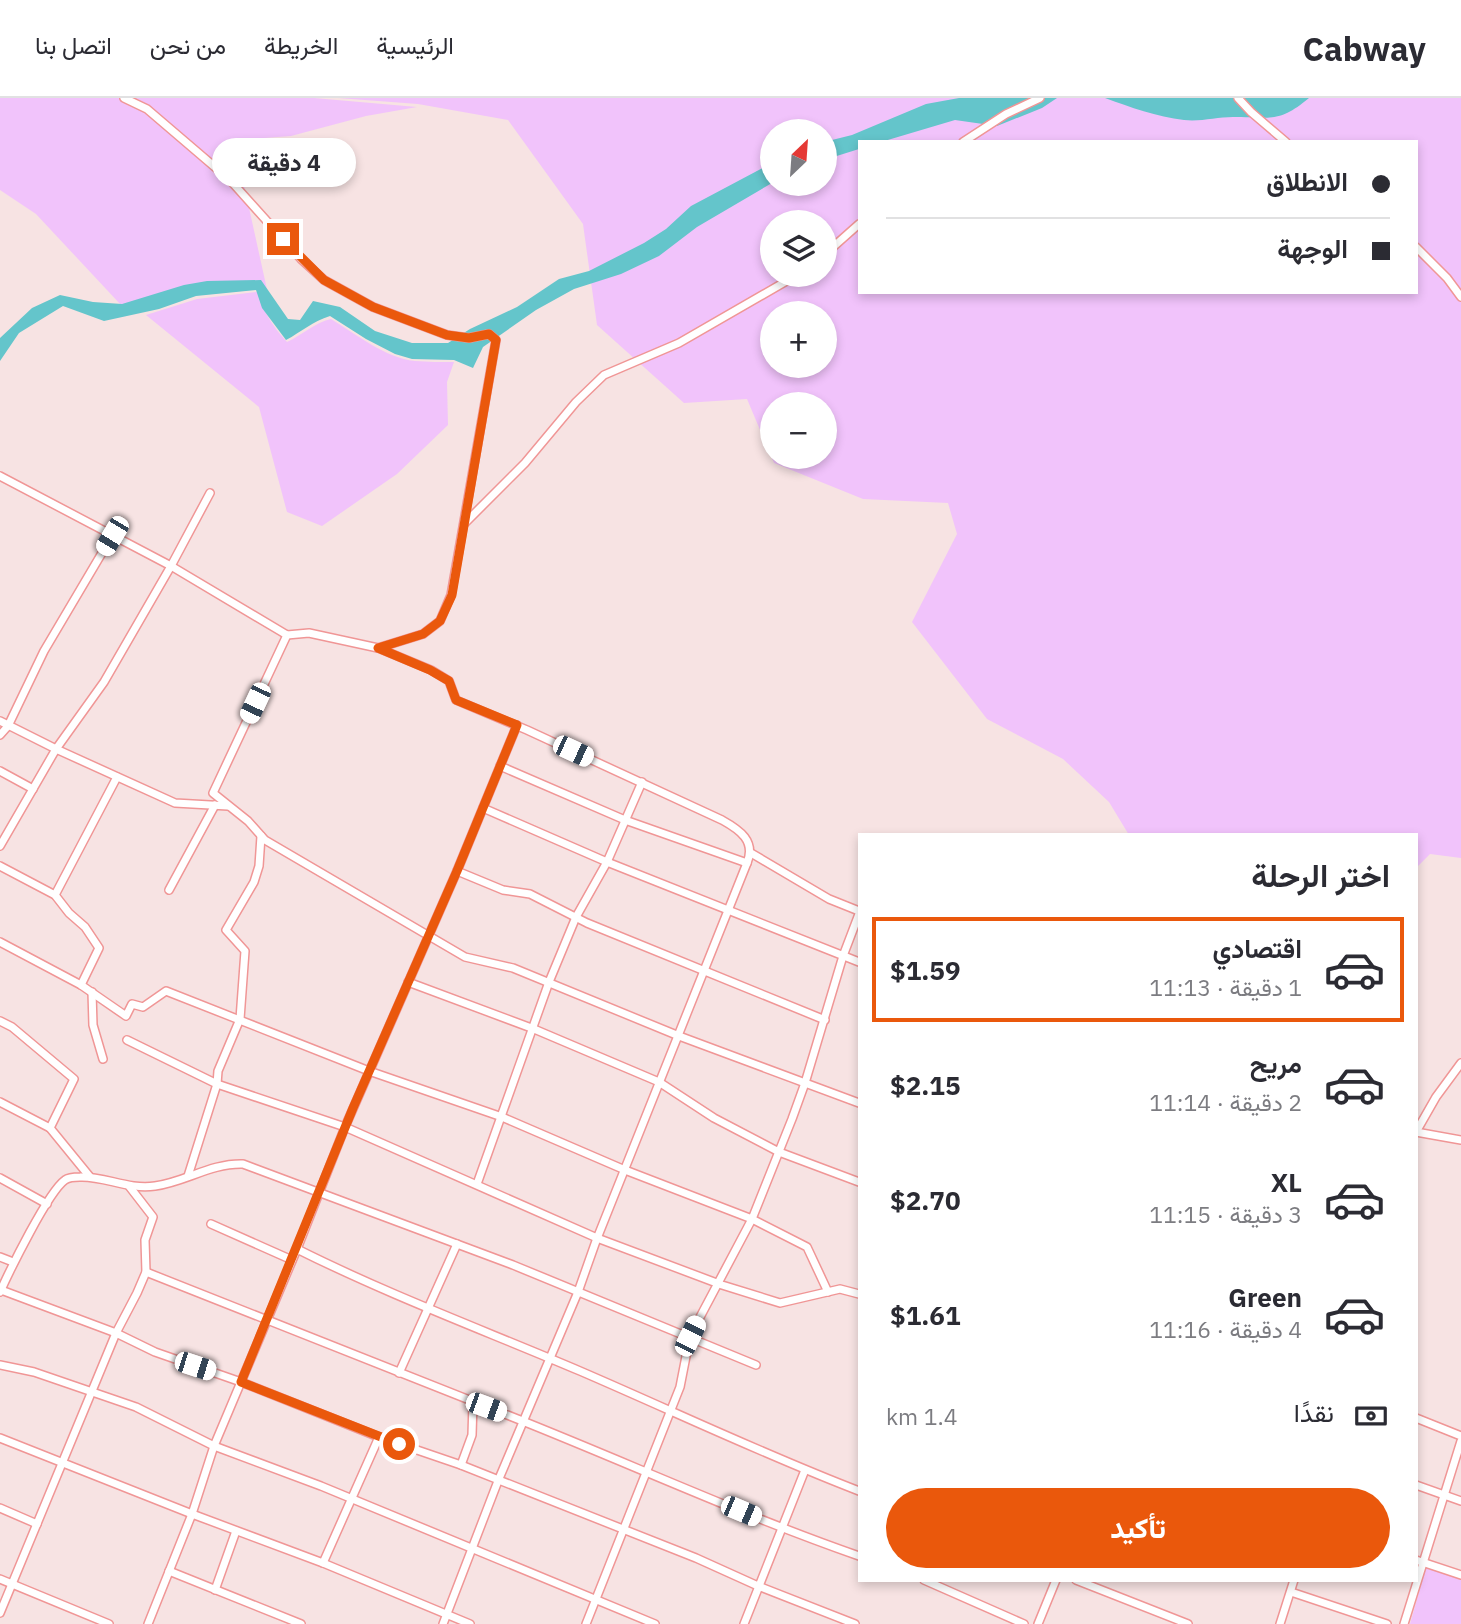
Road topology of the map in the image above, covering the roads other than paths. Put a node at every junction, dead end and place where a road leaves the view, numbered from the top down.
1 (124, 98) edge
2 (1040, 98) edge
3 (1238, 98) edge
4 (966, 140) edge
5 (1284, 140) edge
6 (858, 224) edge
7 (837, 243) edge
8 (1418, 249) edge
9 (776, 287) edge
10 (1461, 298) edge
11 (0, 476) edge
12 (210, 493) dead end
13 (464, 525) junction
14 (112, 536) junction
15 (171, 566) junction
16 (287, 635) junction
17 (378, 648) junction
18 (0, 721) edge
19 (517, 725) junction
20 (8, 726) junction
21 (0, 735) edge
22 (56, 749) junction
23 (500, 766) junction
24 (0, 771) edge
25 (117, 776) junction
26 (642, 782) junction
27 (33, 789) junction
28 (215, 805) junction
29 (228, 806) junction
30 (483, 808) junction
31 (625, 820) junction
32 (261, 836) junction
33 (0, 846) edge
34 (751, 853) junction
35 (607, 862) junction
36 (747, 863) junction
37 (0, 866) edge
38 (457, 871) junction
39 (169, 890) dead end
40 (55, 895) junction
41 (729, 909) junction
42 (858, 913) edge
43 (858, 916) edge
44 (576, 917) junction
45 (428, 937) junction
46 (0, 942) edge
47 (843, 956) junction
48 (858, 962) edge
49 (705, 971) junction
50 (408, 982) junction
51 (549, 982) junction
52 (81, 985) junction
53 (92, 992) junction
54 (240, 1019) junction
55 (825, 1020) junction
56 (0, 1021) edge
57 (534, 1029) junction
58 (680, 1036) junction
59 (127, 1040) dead end
60 (103, 1059) dead end
61 (1461, 1063) edge
62 (369, 1071) junction
63 (659, 1082) junction
64 (805, 1083) junction
65 (217, 1084) junction
66 (0, 1102) edge
67 (858, 1103) edge
68 (502, 1117) junction
69 (345, 1127) junction
70 (50, 1128) junction
71 (1418, 1128) edge
72 (1418, 1132) edge
73 (1461, 1140) edge
74 (779, 1152) junction
75 (625, 1170) junction
76 (188, 1176) junction
77 (90, 1177) junction
78 (0, 1178) edge
79 (858, 1182) edge
80 (477, 1184) junction
81 (129, 1186) junction
82 (319, 1192) junction
83 (47, 1203) junction
84 (751, 1219) junction
85 (211, 1224) dead end
86 (597, 1238) junction
87 (457, 1244) junction
88 (297, 1249) junction
89 (0, 1257) edge
90 (292, 1259) junction
91 (13, 1262) junction
92 (146, 1272) junction
93 (716, 1283) junction
94 (0, 1291) edge
95 (578, 1292) junction
96 (828, 1292) junction
97 (858, 1294) edge
98 (429, 1308) junction
99 (267, 1320) junction
100 (116, 1333) junction
101 (690, 1336) junction
102 (551, 1359) junction
103 (0, 1365) edge
104 (756, 1365) dead end
105 (399, 1373) junction
106 (241, 1382) junction
107 (92, 1390) junction
108 (473, 1402) junction
109 (671, 1410) junction
110 (1418, 1419) edge
111 (522, 1421) junction
112 (1461, 1436) edge
113 (379, 1437) junction
114 (0, 1438) edge
115 (1461, 1441) edge
116 (214, 1446) junction
117 (63, 1463) junction
118 (461, 1465) junction
119 (806, 1470) junction
120 (646, 1474) junction
121 (498, 1481) junction
122 (1418, 1486) edge
123 (858, 1491) edge
124 (1443, 1495) junction
125 (352, 1499) junction
126 (1461, 1501) edge
127 (0, 1508) edge
128 (192, 1514) junction
129 (37, 1524) junction
130 (782, 1529) junction
131 (622, 1530) junction
132 (236, 1531) junction
133 (472, 1549) junction
134 (858, 1556) edge
135 (1419, 1561) edge
136 (323, 1563) junction
137 (169, 1571) junction
138 (1461, 1575) edge
139 (0, 1579) edge
140 (929, 1582) edge
141 (1055, 1582) edge
142 (1081, 1582) edge
143 (1294, 1582) edge
144 (1414, 1582) edge
145 (12, 1584) junction
146 (758, 1586) junction
147 (215, 1590) junction
148 (1291, 1592) junction
149 (596, 1599) junction
150 (0, 1613) edge
151 (446, 1615) junction
152 (109, 1624) edge
153 (148, 1624) edge
154 (301, 1624) edge
155 (443, 1624) edge
156 (470, 1624) edge
157 (586, 1624) edge
158 (655, 1624) edge
159 (744, 1624) edge
160 (855, 1624) edge
161 (1024, 1624) edge
162 (1038, 1624) edge
163 (1188, 1624) edge
164 (1280, 1624) edge
165 (1387, 1624) edge
166 (1404, 1624) edge

1 - 13 street
2 - 4 street
3 - 5 street
6 - 7 street
8 - 10 street
9 - 13 street
11 - 14 street
12 - 15 street
13 - 17 street
14 - 15 street
14 - 20 street
15 - 16 street
15 - 22 street
16 - 17 street
16 - 29 street
17 - 19 street
18 - 20 street
19 - 23 street
19 - 26 street
20 - 21 street
20 - 22 street
22 - 25 street
22 - 27 street
23 - 30 street
23 - 31 street
24 - 27 street
25 - 28 street
25 - 40 street
26 - 31 street
26 - 34 street
27 - 33 street
28 - 29 street
28 - 39 street
29 - 32 street
30 - 35 street
30 - 38 street
31 - 35 street
31 - 36 street
32 - 45 street
32 - 54 street
34 - 36 street
34 - 42 street
35 - 41 street
35 - 44 street
36 - 41 street
37 - 40 street
38 - 44 street
38 - 45 street
40 - 52 street
41 - 47 street
41 - 49 street
43 - 47 street
44 - 49 street
44 - 51 street
45 - 50 street
45 - 51 street
46 - 52 street
47 - 48 street
47 - 55 street
49 - 55 street
49 - 58 street
50 - 57 street
50 - 62 street
51 - 57 street
51 - 58 street
52 - 53 street
53 - 54 street
53 - 60 street
54 - 62 street
54 - 65 street
55 - 64 street
56 - 70 street
57 - 63 street
57 - 68 street
58 - 63 street
58 - 64 street
59 - 65 street
61 - 71 street
62 - 68 street
62 - 69 street
63 - 74 street
63 - 75 street
64 - 67 street
64 - 74 street
65 - 69 street
65 - 76 street
66 - 70 street
68 - 75 street
68 - 80 street
69 - 80 street
69 - 82 street
70 - 77 street
72 - 73 street
74 - 79 street
74 - 84 street
75 - 84 street
75 - 86 street
76 - 81 street
76 - 82 street
77 - 81 street
77 - 83 street
78 - 83 street
80 - 86 street
81 - 92 street
82 - 87 street
82 - 88 street
83 - 91 street
84 - 93 street
84 - 96 street
85 - 90 street
86 - 93 street
86 - 95 street
87 - 95 street
87 - 98 street
88 - 90 street
88 - 98 street
89 - 91 street
90 - 99 street
91 - 94 street
92 - 99 street
92 - 100 street
93 - 96 street
93 - 101 street
94 - 100 street
95 - 101 street
95 - 102 street
96 - 97 street
98 - 102 street
98 - 105 street
99 - 105 street
99 - 106 street
100 - 106 street
100 - 107 street
101 - 104 street
101 - 109 street
102 - 109 street
102 - 111 street
103 - 107 street
105 - 108 street
106 - 113 street
106 - 116 street
107 - 116 street
107 - 117 street
108 - 111 street
108 - 118 street
109 - 119 street
109 - 120 street
110 - 112 street
111 - 120 street
111 - 121 street
113 - 118 street
113 - 125 street
114 - 117 street
115 - 124 street
116 - 125 street
116 - 128 street
117 - 128 street
117 - 129 street
118 - 121 street
119 - 123 street
119 - 130 street
120 - 130 street
120 - 131 street
121 - 131 street
121 - 133 street
122 - 124 street
124 - 126 street
124 - 135 street
125 - 133 street
125 - 136 street
127 - 129 street
128 - 132 street
128 - 137 street
129 - 145 street
130 - 134 street
130 - 146 street
131 - 146 street
131 - 149 street
132 - 136 street
132 - 147 street
133 - 149 street
133 - 151 street
135 - 138 street
136 - 151 street
137 - 147 street
137 - 153 street
139 - 145 street
140 - 161 street
141 - 162 street
142 - 163 street
143 - 148 street
144 - 166 street
145 - 150 street
145 - 152 street
146 - 159 street
146 - 160 street
147 - 154 street
148 - 164 street
148 - 165 street
149 - 157 street
149 - 158 street
151 - 155 street
151 - 156 street

